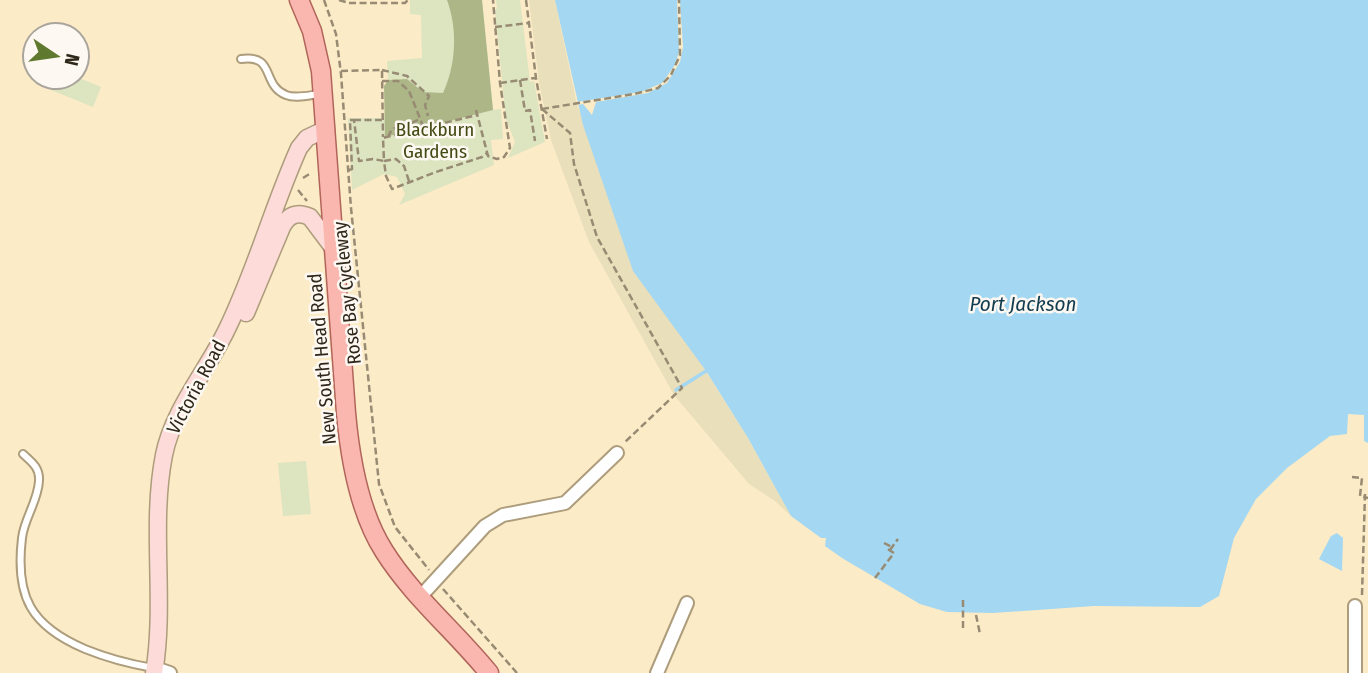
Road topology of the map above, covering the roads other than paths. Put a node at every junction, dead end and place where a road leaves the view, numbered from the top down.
1 (299, 0) edge
2 (241, 59) dead end
3 (323, 94) junction
4 (326, 129) junction
5 (334, 249) junction
6 (192, 392) junction
7 (620, 449) road end
8 (23, 454) dead end
9 (421, 596) junction
10 (687, 603) dead end
11 (1355, 606) road end
12 (160, 671) edge
13 (489, 673) edge
14 (657, 673) edge
15 (1355, 673) edge

1 - 3 main road, New South Head Road
2 - 3 lane
3 - 4 main road, New South Head Road
4 - 5 main road, New South Head Road
4 - 6 street, Victoria Road
5 - 6 street
5 - 9 main road, New South Head Road
6 - 12 street, Victoria Road
7 - 9 street
8 - 12 lane
9 - 13 main road, New South Head Road
10 - 14 street
11 - 15 street

